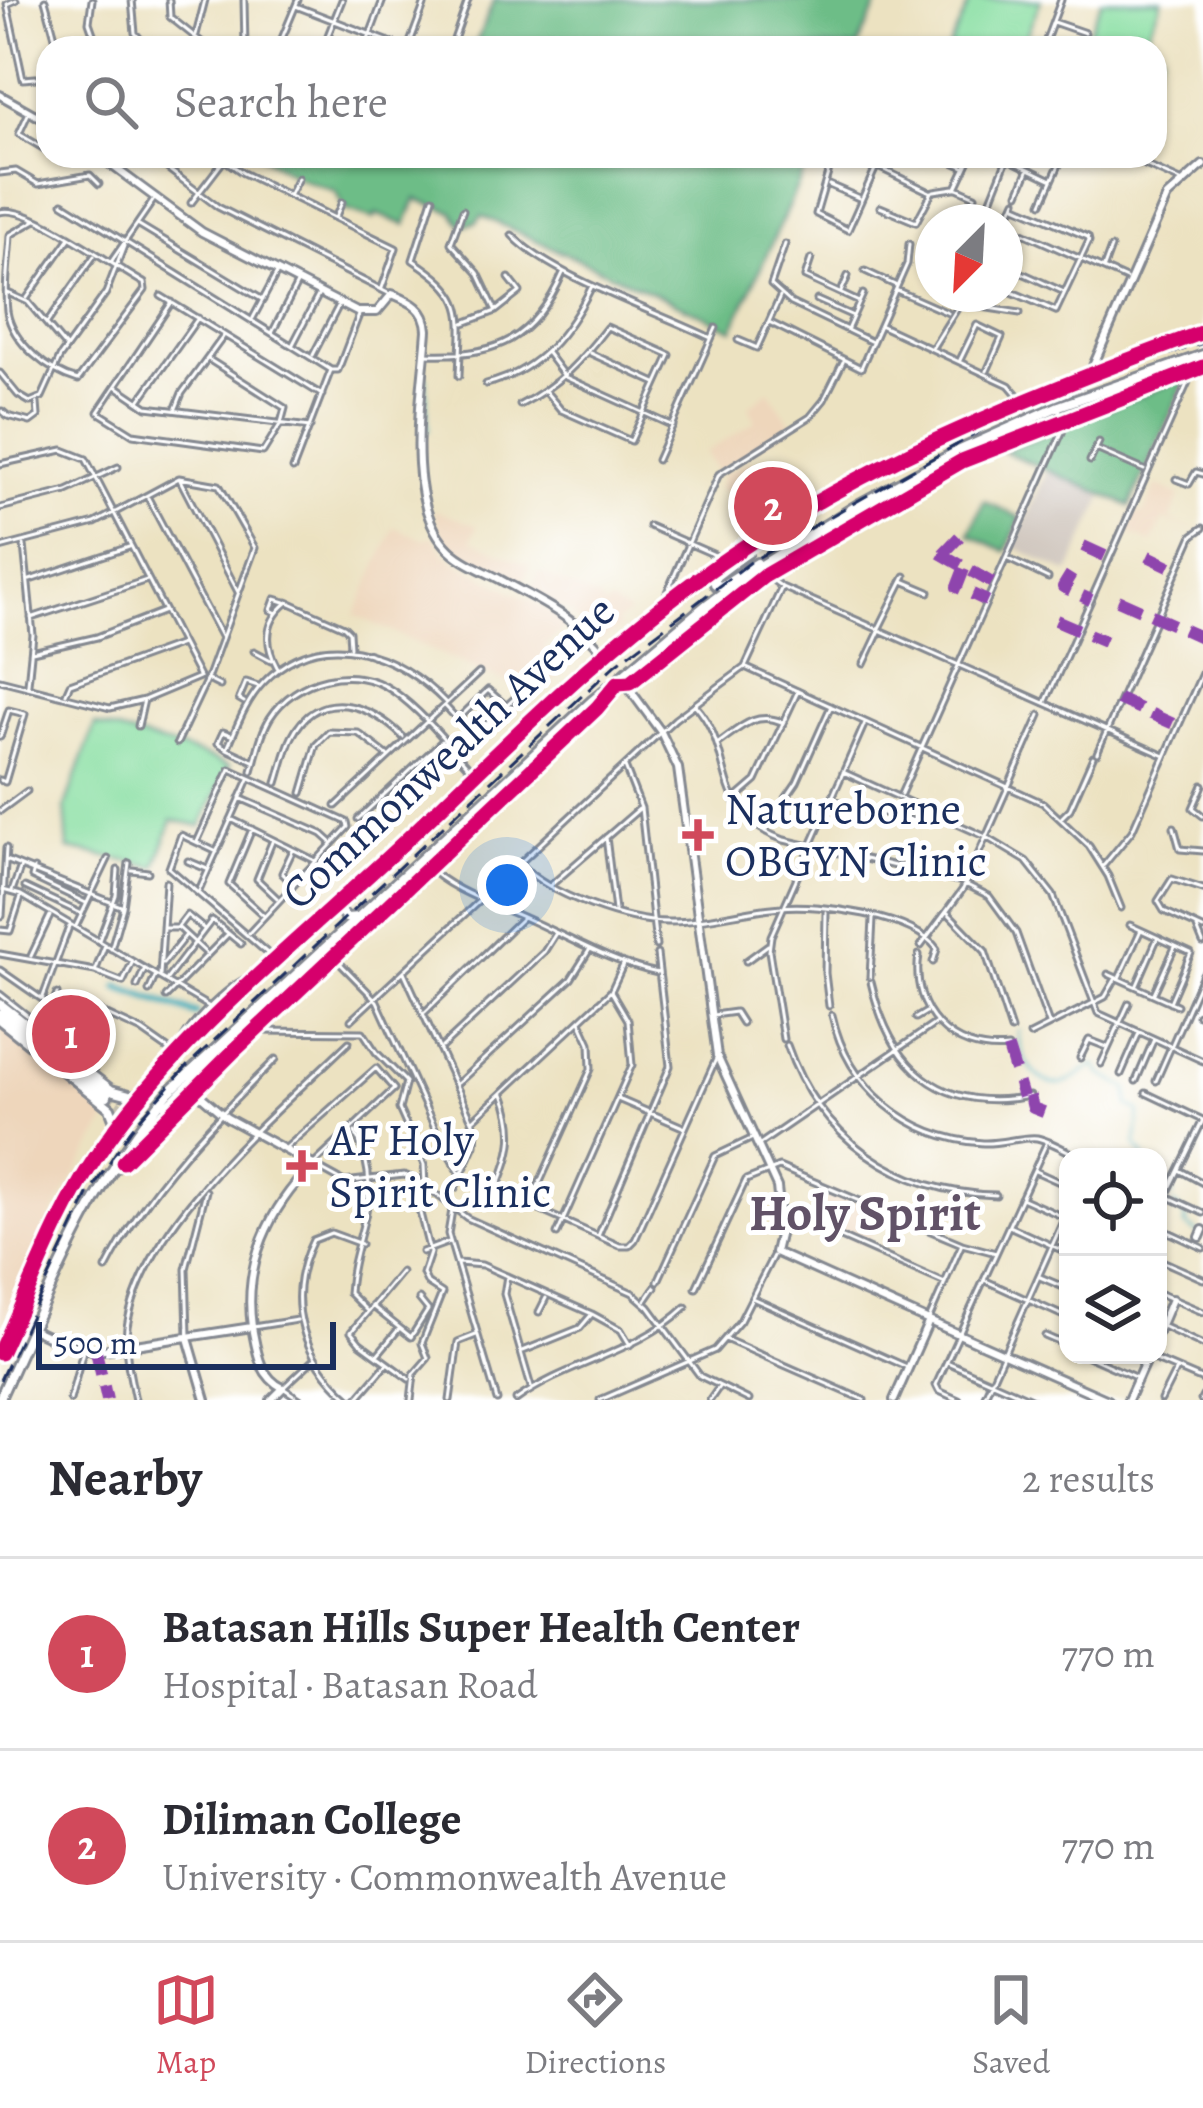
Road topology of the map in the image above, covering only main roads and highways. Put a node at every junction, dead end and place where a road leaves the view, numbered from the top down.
1 (1203, 332) edge
2 (1203, 355) edge
3 (771, 533) junction
4 (770, 560) junction
5 (341, 900) junction
6 (361, 916) junction
7 (314, 925) junction
8 (329, 945) junction
9 (312, 962) junction
10 (0, 1004) edge
11 (1, 1020) edge
12 (107, 1096) tunnel mouth
13 (121, 1096) junction
14 (136, 1100) junction
15 (167, 1106) dead end
16 (110, 1108) junction
17 (150, 1114) junction
18 (117, 1126) junction
19 (98, 1153) junction
20 (115, 1162) junction
21 (0, 1353) edge
22 (0, 1398) edge

1 - 3 main road, Commonwealth Avenue
2 - 4 main road, Commonwealth Avenue
3 - 4 main road
3 - 5 main road, Commonwealth Avenue
4 - 6 main road, Commonwealth Avenue
5 - 6 main road
5 - 7 main road, Commonwealth Avenue
6 - 8 main road, Commonwealth Avenue
7 - 8 main road
7 - 14 main road, Commonwealth Avenue
8 - 9 main road, Commonwealth Avenue
9 - 15 main road
9 - 17 main road, Commonwealth Avenue
10 - 13 main road
11 - 12 main road
11 - 16 main road
13 - 14 main road
13 - 16 main road
14 - 17 main road
14 - 18 main road, Commonwealth Avenue
16 - 18 main road
17 - 20 main road, Commonwealth Avenue
18 - 19 main road, Commonwealth Avenue
19 - 20 main road
19 - 21 main road, Commonwealth Avenue
20 - 22 main road, Commonwealth Avenue

